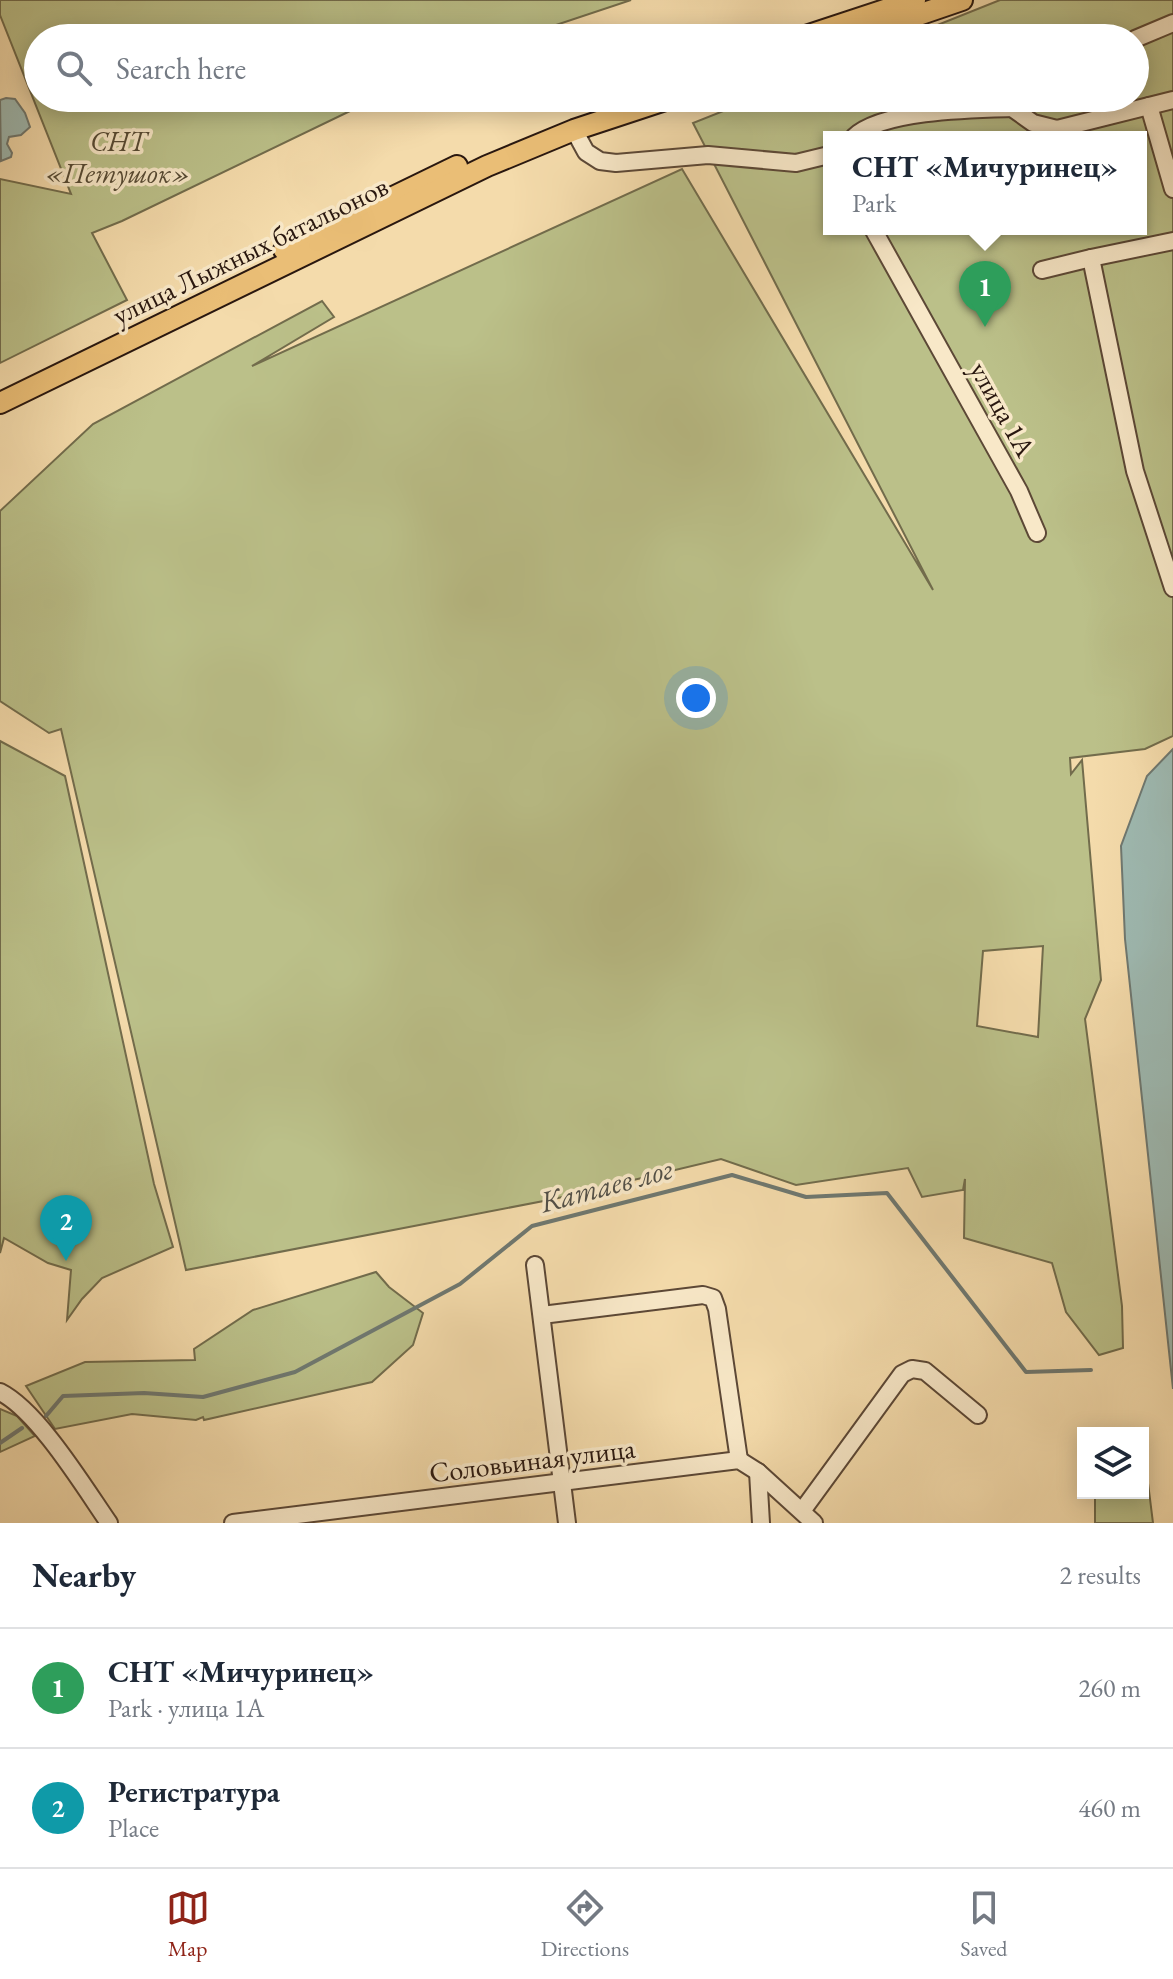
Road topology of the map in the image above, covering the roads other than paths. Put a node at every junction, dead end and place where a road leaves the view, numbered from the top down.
1 (915, 0) edge
2 (962, 0) edge
3 (1173, 23) edge
4 (842, 24) edge
5 (892, 24) edge
6 (1149, 33) edge
7 (1173, 100) edge
8 (1149, 106) joint
9 (595, 112) edge
10 (629, 112) edge
11 (944, 112) edge
12 (1020, 112) edge
13 (1125, 112) edge
14 (574, 130) junction
15 (864, 131) edge
16 (523, 143) junction
17 (823, 156) edge
18 (1173, 189) edge
19 (876, 235) edge
20 (1173, 241) edge
21 (1091, 258) junction
22 (1042, 270) dead end
23 (0, 390) edge
24 (0, 403) edge
25 (1037, 533) dead end
26 (1173, 588) edge
27 (535, 1265) dead end
28 (542, 1315) junction
29 (0, 1392) edge
30 (978, 1415) dead end
31 (739, 1460) junction
32 (758, 1472) junction
33 (563, 1483) junction
34 (357, 1515) edge
35 (808, 1517) edge
36 (109, 1523) edge
37 (233, 1523) edge
38 (567, 1523) edge
39 (761, 1523) edge

1 - 4 main road
2 - 5 main road
3 - 6 street
7 - 8 street
8 - 18 street
9 - 16 main road
10 - 14 main road
11 - 15 street
12 - 13 street
14 - 16 main road
14 - 17 street
16 - 23 main road, улица Лыжных батальонов
16 - 24 main road, улица Лыжных батальонов
19 - 25 street, улица 1А
20 - 21 street
21 - 22 street
21 - 26 street
27 - 28 street
28 - 31 street
28 - 33 street
29 - 36 street
30 - 35 street
31 - 32 street
31 - 33 street, Соловьиная улица
32 - 35 street
32 - 39 street
33 - 34 street, Соловьиная улица
33 - 38 street
34 - 37 street, Соловьиная улица

